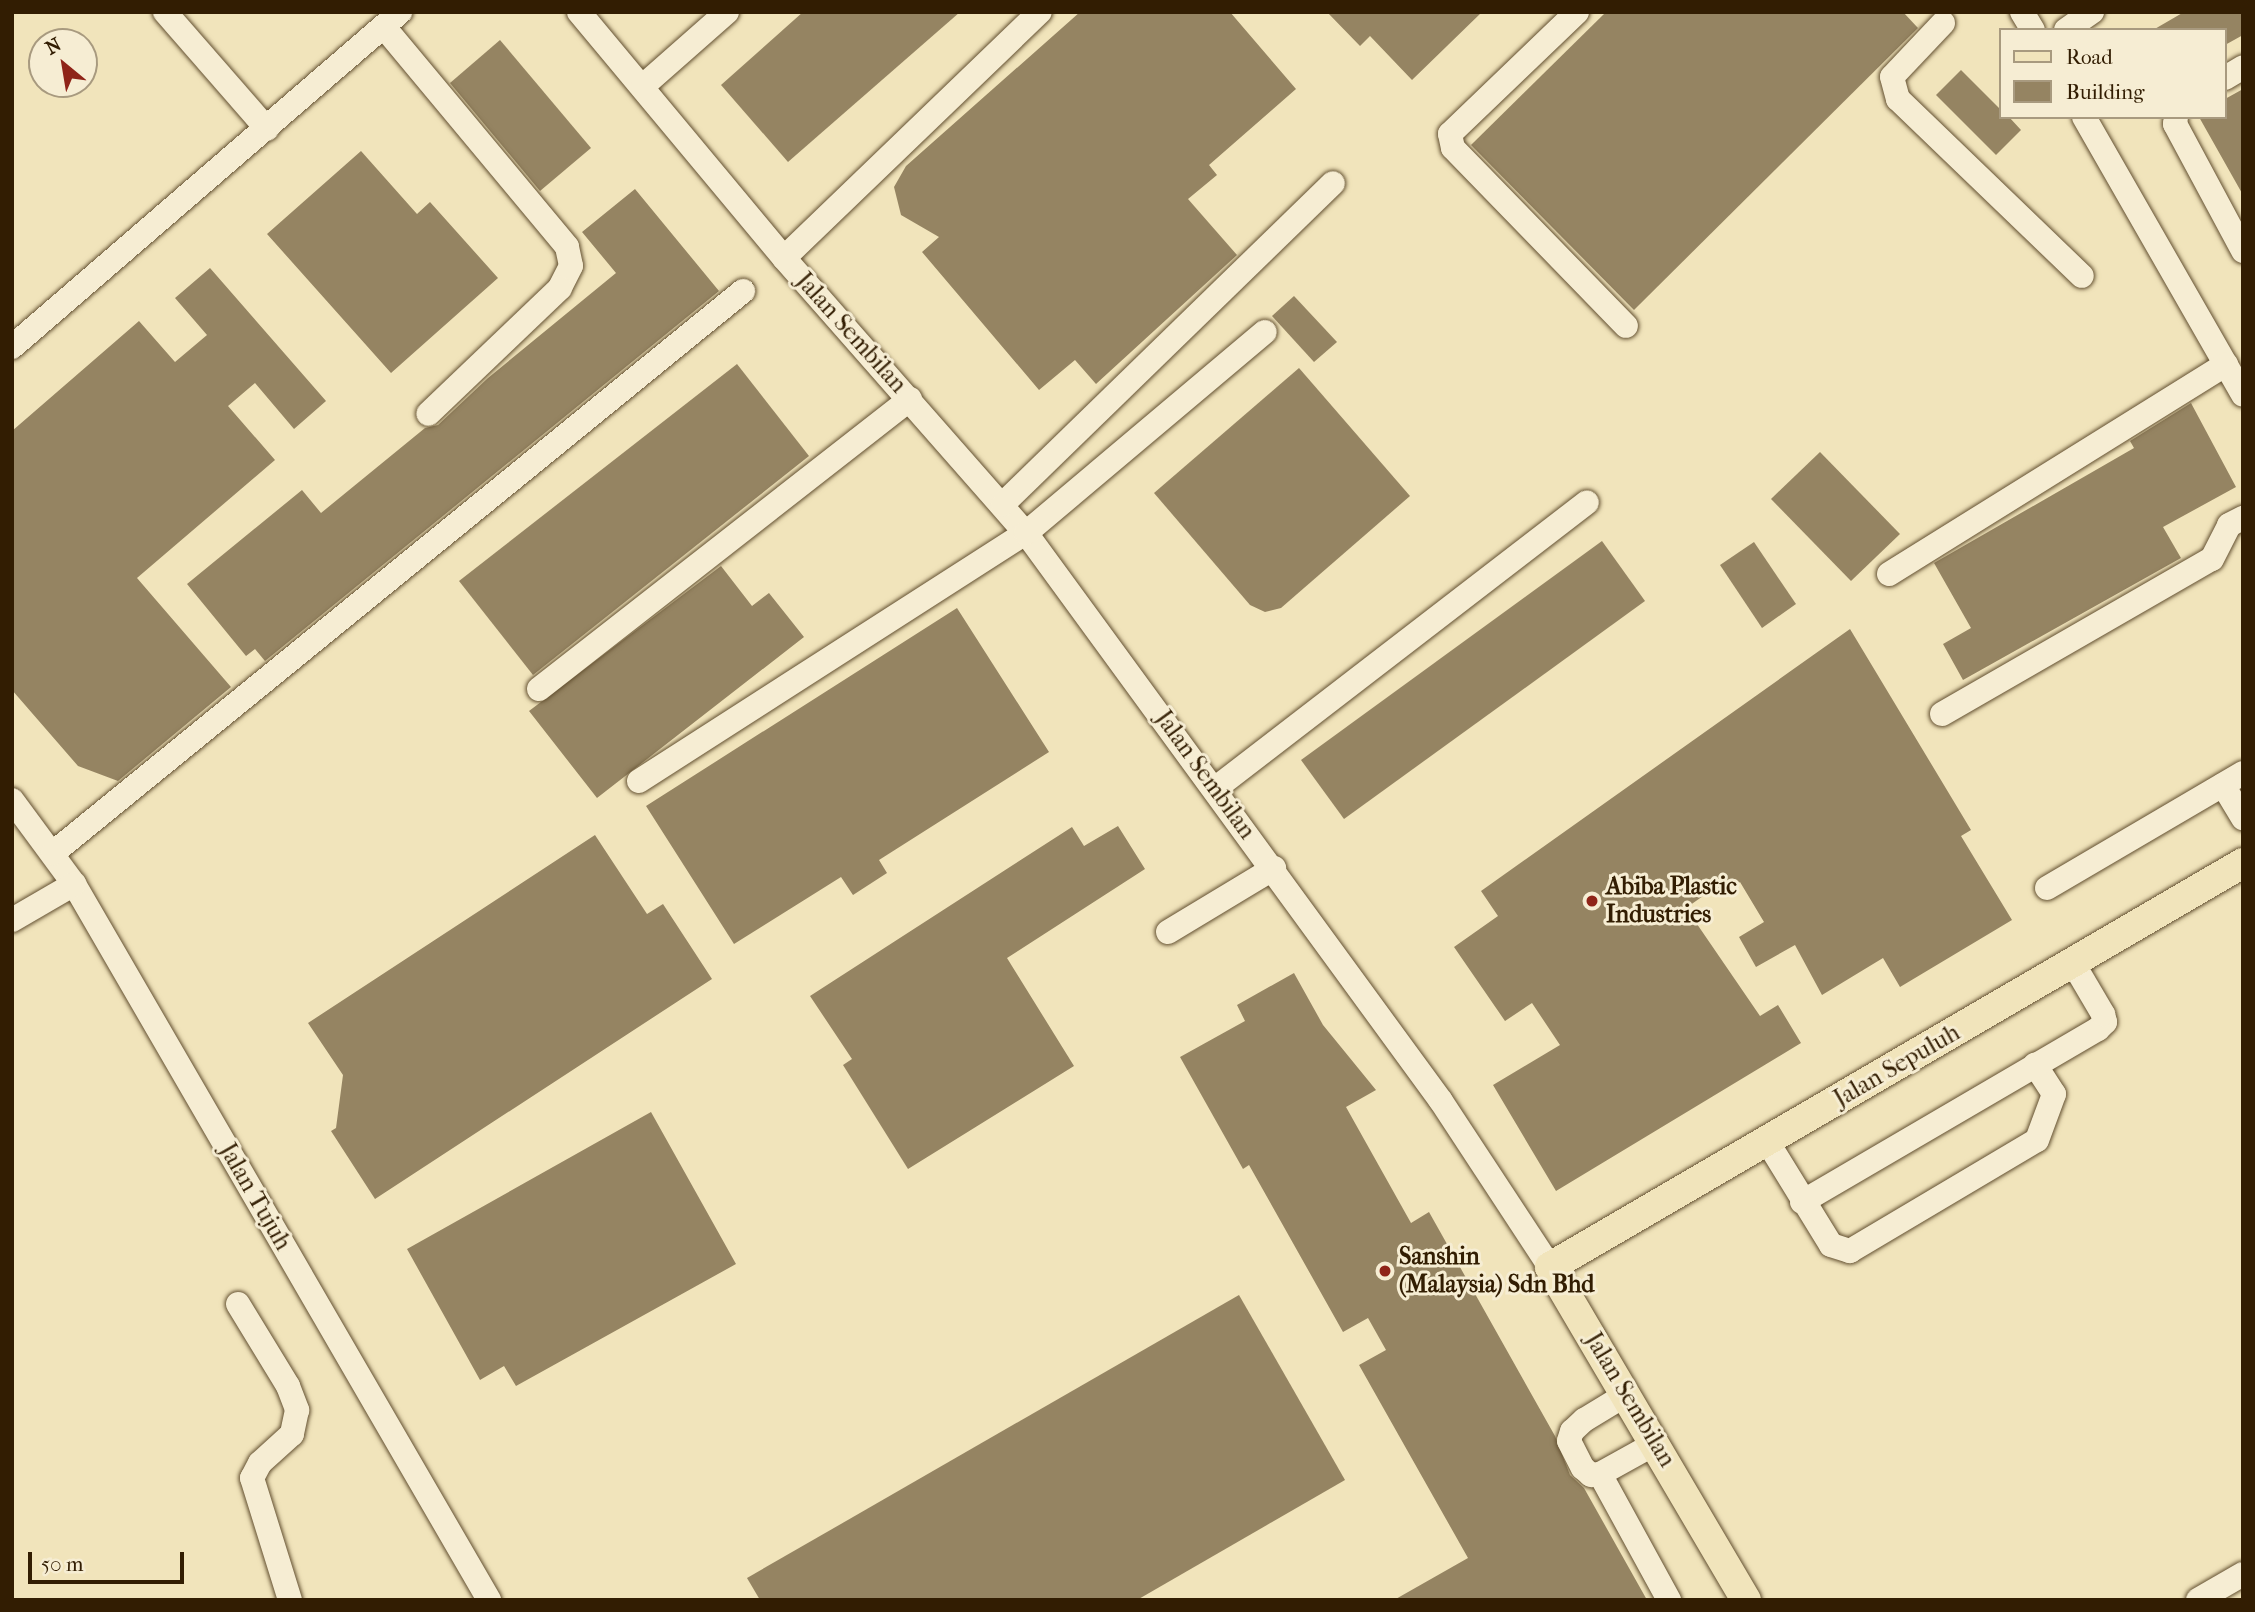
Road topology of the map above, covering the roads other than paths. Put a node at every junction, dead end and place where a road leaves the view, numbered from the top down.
1 (164, 12) edge
2 (579, 12) edge
3 (727, 12) edge
4 (1040, 12) edge
5 (1577, 12) edge
6 (2022, 12) edge
7 (2092, 12) edge
8 (1943, 16) edge
9 (392, 20) edge
10 (2032, 28) edge
11 (2069, 28) edge
12 (2243, 67) edge
13 (2227, 77) edge
14 (643, 86) junction
15 (2085, 119) edge
16 (2176, 119) edge
17 (267, 129) junction
18 (1333, 183) dead end
19 (2243, 251) edge
20 (784, 258) junction
21 (2082, 276) dead end
22 (743, 291) dead end
23 (1626, 326) dead end
24 (1265, 332) dead end
25 (12, 347) edge
26 (2225, 364) junction
27 (2243, 395) edge
28 (909, 399) junction
29 (428, 414) dead end
30 (1587, 502) dead end
31 (1003, 504) junction
32 (2243, 518) edge
33 (1026, 533) junction
34 (1888, 574) dead end
35 (539, 689) dead end
36 (1942, 714) dead end
37 (2233, 779) edge
38 (639, 781) dead end
39 (1216, 788) junction
40 (12, 800) edge
41 (2243, 818) edge
42 (53, 853) junction
43 (2243, 863) edge
44 (1274, 868) junction
45 (74, 884) junction
46 (2047, 888) dead end
47 (12, 920) edge
48 (1168, 932) dead end
49 (2073, 963) junction
50 (2035, 1065) junction
51 (1767, 1141) junction
52 (1802, 1202) junction
53 (1550, 1267) junction
54 (238, 1304) dead end
55 (1627, 1394) junction
56 (1656, 1443) junction
57 (1600, 1474) junction
58 (2243, 1574) edge
59 (290, 1600) edge
60 (489, 1600) edge
61 (1670, 1600) edge
62 (1746, 1600) edge
63 (2198, 1600) edge

1 - 17 street
2 - 14 street, Jalan Sembilan
3 - 14 street
4 - 20 street
5 - 23 street
6 - 10 street
7 - 11 street
8 - 21 street
9 - 17 street
9 - 29 street
12 - 13 street
14 - 20 street, Jalan Sembilan
15 - 26 street
16 - 19 street
17 - 25 street
18 - 31 street
20 - 28 street, Jalan Sembilan
22 - 42 street
24 - 33 street
26 - 27 street
26 - 34 street
28 - 31 street, Jalan Sembilan
28 - 35 street
30 - 39 street
31 - 33 street, Jalan Sembilan
32 - 36 street
33 - 38 street
33 - 39 street, Jalan Sembilan
37 - 41 street
37 - 46 street
39 - 44 street, Jalan Sembilan
40 - 42 street, Jalan Tujuh
42 - 45 street, Jalan Tujuh
43 - 49 main road, Jalan Sepuluh
44 - 48 street
44 - 53 street, Jalan Sembilan
45 - 47 street
45 - 60 street, Jalan Tujuh
49 - 50 street
49 - 51 main road, Jalan Sepuluh
50 - 52 street
50 - 52 street
51 - 52 street
51 - 53 main road, Jalan Sepuluh
53 - 55 main road, Jalan Sembilan
54 - 59 street
55 - 56 main road, Jalan Sembilan
55 - 57 street
56 - 57 street
56 - 62 main road, Jalan Sembilan
57 - 61 street
58 - 63 street

